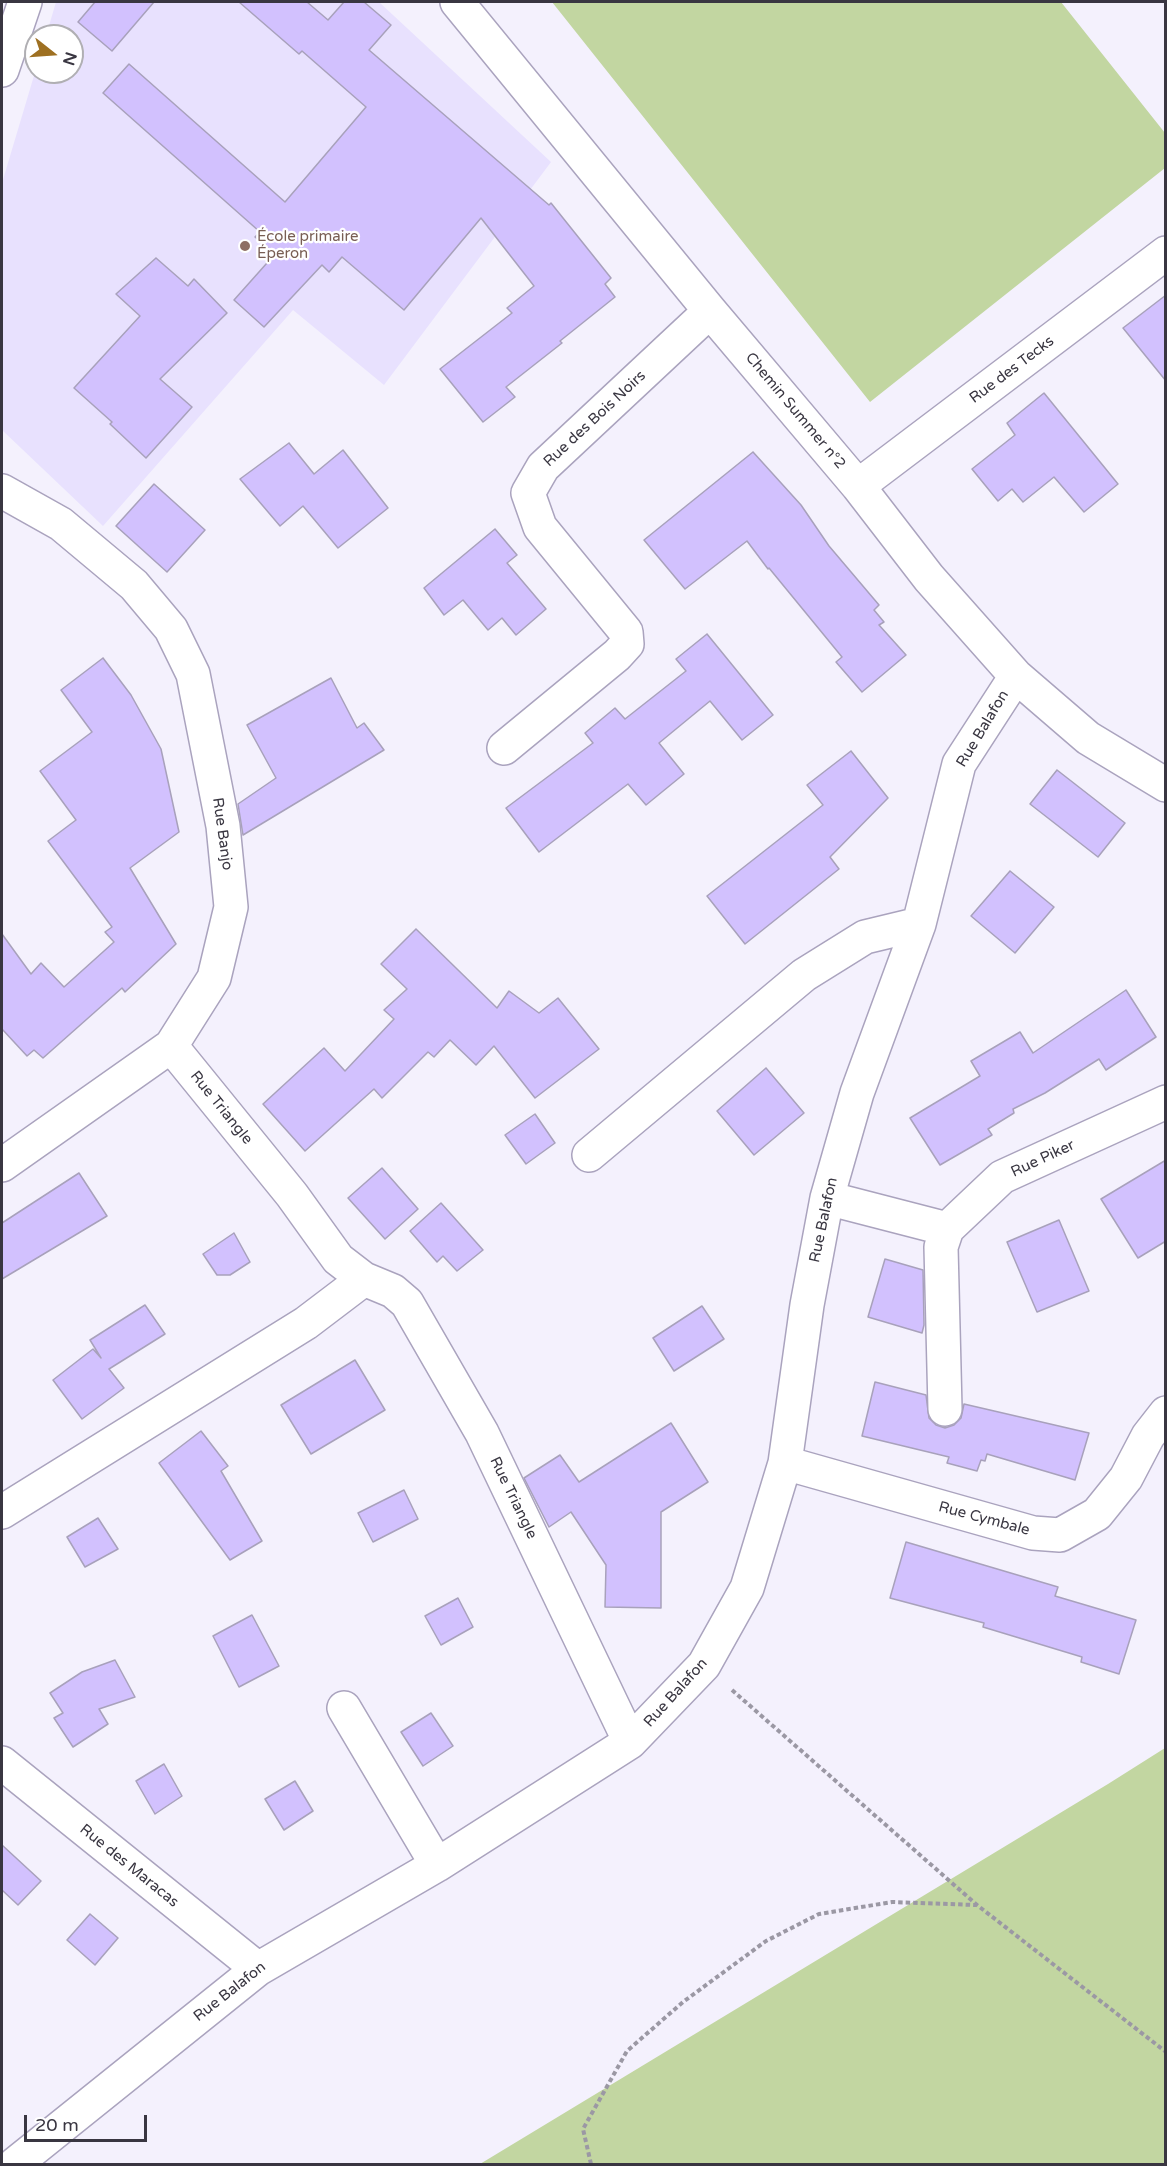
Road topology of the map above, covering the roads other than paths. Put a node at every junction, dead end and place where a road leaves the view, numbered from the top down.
1 (25, 2) edge
2 (457, 2) edge
3 (2, 70) edge
4 (1166, 253) edge
5 (710, 311) junction
6 (858, 486) junction
7 (2, 490) edge
8 (1016, 676) junction
9 (504, 748) dead end
10 (1166, 784) edge
11 (919, 924) junction
12 (171, 1046) junction
13 (1166, 1102) edge
14 (589, 1155) dead end
15 (2, 1165) edge
16 (827, 1198) junction
17 (947, 1229) junction
18 (364, 1279) junction
19 (945, 1409) dead end
20 (1166, 1413) edge
21 (785, 1463) junction
22 (2, 1512) edge
23 (344, 1708) dead end
24 (630, 1742) junction
25 (2, 1763) edge
26 (437, 1865) junction
27 (258, 1969) junction
28 (2, 2149) edge
29 (13, 2164) edge

1 - 3 street
2 - 5 street, Chemin Summer n°2
4 - 6 street, Rue des Tecks
5 - 6 street, Chemin Summer n°2
5 - 9 street, Rue des Bois Noirs
6 - 8 street, Chemin Summer n°2
7 - 12 street, Rue Banjo
8 - 10 street, Chemin Summer n°2
8 - 11 street, Rue Balafon
11 - 14 street
11 - 16 street, Rue Balafon
12 - 15 street, Rue Banjo
12 - 18 street, Rue Triangle
13 - 17 street, Rue Piker
16 - 17 street
16 - 21 street, Rue Balafon
17 - 19 street
18 - 22 street
18 - 24 street, Rue Triangle
20 - 21 street, Rue Cymbale
21 - 24 street, Rue Balafon
23 - 26 street
24 - 26 street, Rue Balafon
25 - 27 street, Rue des Maracas
26 - 27 street, Rue Balafon
27 - 29 street, Rue Balafon
28 - 29 street

